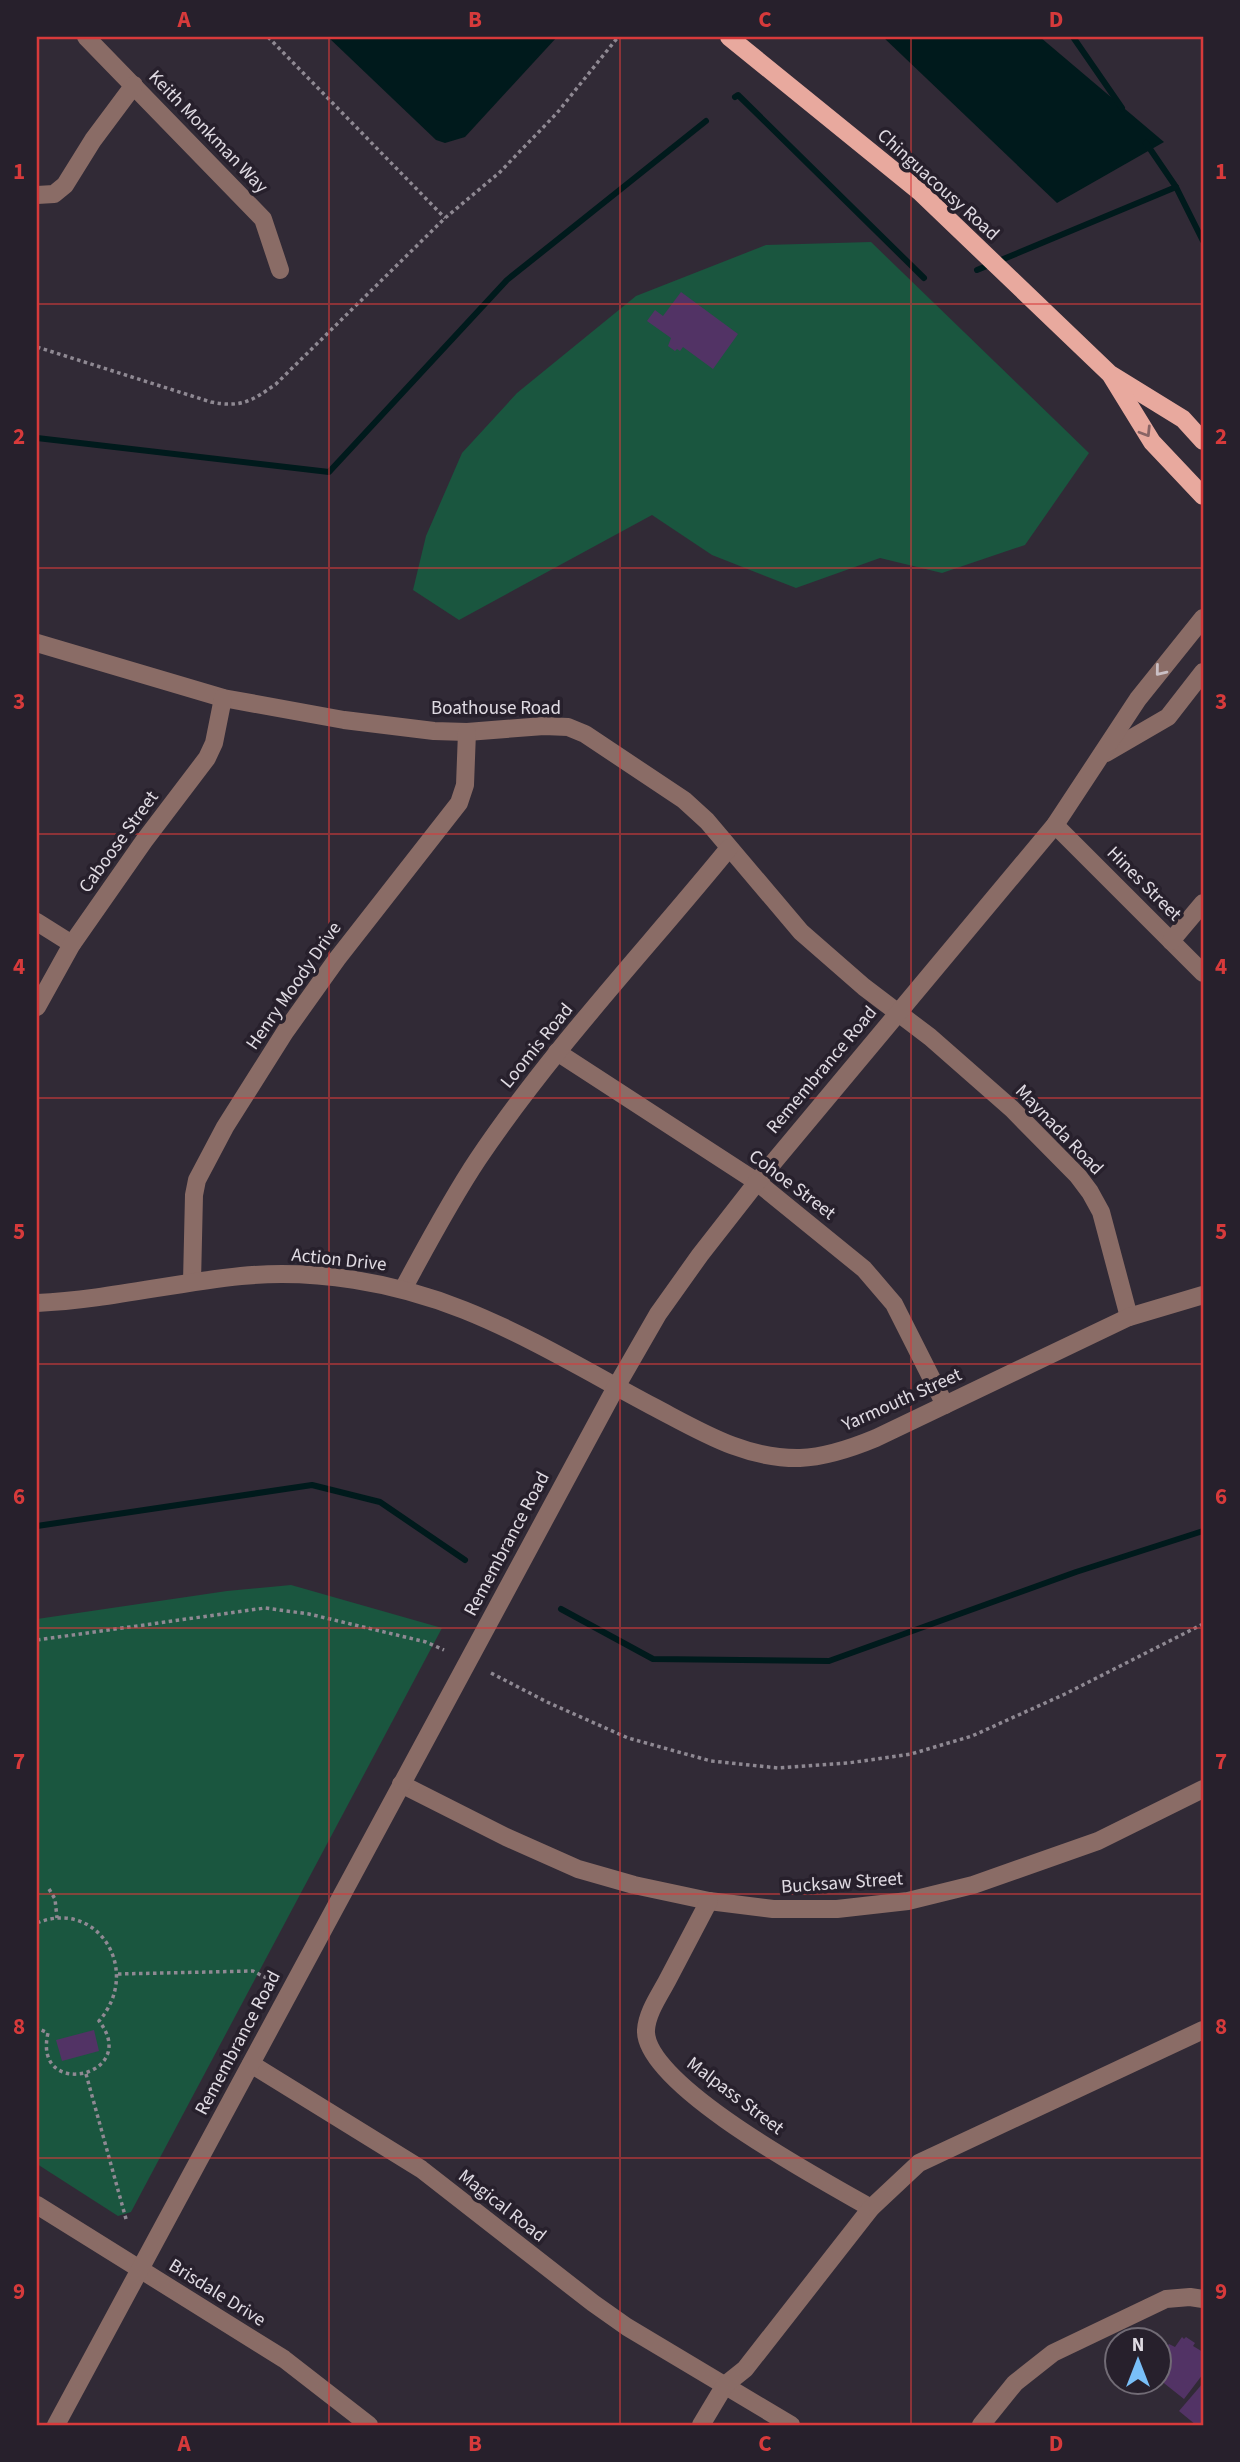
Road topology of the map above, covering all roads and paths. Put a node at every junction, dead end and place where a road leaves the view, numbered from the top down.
1 (86, 37) edge
2 (268, 37) edge
3 (618, 37) edge
4 (729, 37) edge
5 (134, 85) junction
6 (37, 195) edge
7 (445, 218) junction
8 (280, 270) dead end
9 (37, 347) edge
10 (1110, 374) junction
11 (1203, 441) edge
12 (1203, 496) edge
13 (1203, 618) edge
14 (37, 643) edge
15 (1203, 672) edge
16 (223, 698) junction
17 (467, 732) junction
18 (1103, 754) junction
19 (1055, 825) junction
20 (729, 848) junction
21 (1203, 903) edge
22 (37, 922) edge
23 (1171, 941) junction
24 (72, 944) junction
25 (1203, 973) edge
26 (37, 1007) edge
27 (897, 1012) junction
28 (557, 1052) junction
29 (757, 1181) junction
30 (192, 1282) junction
31 (403, 1289) junction
32 (1203, 1295) edge
33 (37, 1303) edge
34 (1129, 1317) junction
35 (615, 1387) junction
36 (945, 1405) junction
37 (1203, 1624) edge
38 (37, 1640) edge
39 (444, 1650) dead end
40 (491, 1673) dead end
41 (401, 1784) junction
42 (1203, 1789) edge
43 (49, 1889) dead end
44 (709, 1901) junction
45 (57, 1918) junction
46 (37, 1923) edge
47 (118, 1974) junction
48 (290, 1991) junction
49 (37, 2028) edge
50 (1203, 2030) edge
51 (251, 2064) junction
52 (86, 2074) junction
53 (37, 2205) edge
54 (871, 2208) junction
55 (126, 2220) dead end
56 (140, 2270) junction
57 (1203, 2299) edge
58 (725, 2385) junction
59 (56, 2425) edge
60 (369, 2425) edge
61 (701, 2425) edge
62 (791, 2425) edge
63 (981, 2425) edge

1 - 5 street, Keith Monkman Way
2 - 7 path
3 - 7 path
4 - 10 main road, Chinguacousy Road
5 - 6 street
5 - 8 street, Keith Monkman Way
7 - 9 path
10 - 11 main road, Chinguacousy Road
10 -> 12 main road, Chinguacousy Road
13 -> 18 street, Remembrance Road
14 - 16 street, Boathouse Road
15 - 18 street, Remembrance Road
16 - 17 street, Boathouse Road
16 - 24 street, Caboose Street
17 - 20 street, Boathouse Road
17 - 30 street, Henry Moody Drive
18 - 19 street, Remembrance Road
19 - 23 street, Hines Street
19 - 27 street, Remembrance Road
20 - 27 street, Boathouse Road
20 - 28 street, Loomis Road
21 - 23 street
22 - 24 street
23 - 25 street, Hines Street
24 - 26 street, Caboose Street
27 - 29 street, Remembrance Road
27 - 34 street, Maynada Road
28 - 29 street, Cohoe Street
28 - 31 street, Loomis Road
29 - 35 street, Remembrance Road
29 - 36 street, Cohoe Street
30 - 31 street, Action Drive
30 - 33 street, Action Drive
31 - 35 street, Action Drive
32 - 34 street, Yarmouth Street
34 - 36 street, Yarmouth Street
35 - 36 street, Yarmouth Street
35 - 41 street, Remembrance Road
37 - 40 path
38 - 39 path
41 - 44 street, Bucksaw Street
41 - 48 street, Remembrance Road
42 - 44 street, Bucksaw Street
43 - 45 path
44 - 54 street, Malpass Street
45 - 46 path
45 - 47 path
47 - 48 path
47 - 52 path
48 - 51 street, Remembrance Road
49 - 52 path
50 - 54 street
51 - 56 street, Remembrance Road
51 - 58 street, Magical Road
52 - 55 path
53 - 56 street, Brisdale Drive
54 - 58 street
56 - 59 street, Remembrance Road
56 - 60 street, Brisdale Drive
57 - 63 street
58 - 61 street
58 - 62 street, Magical Road

